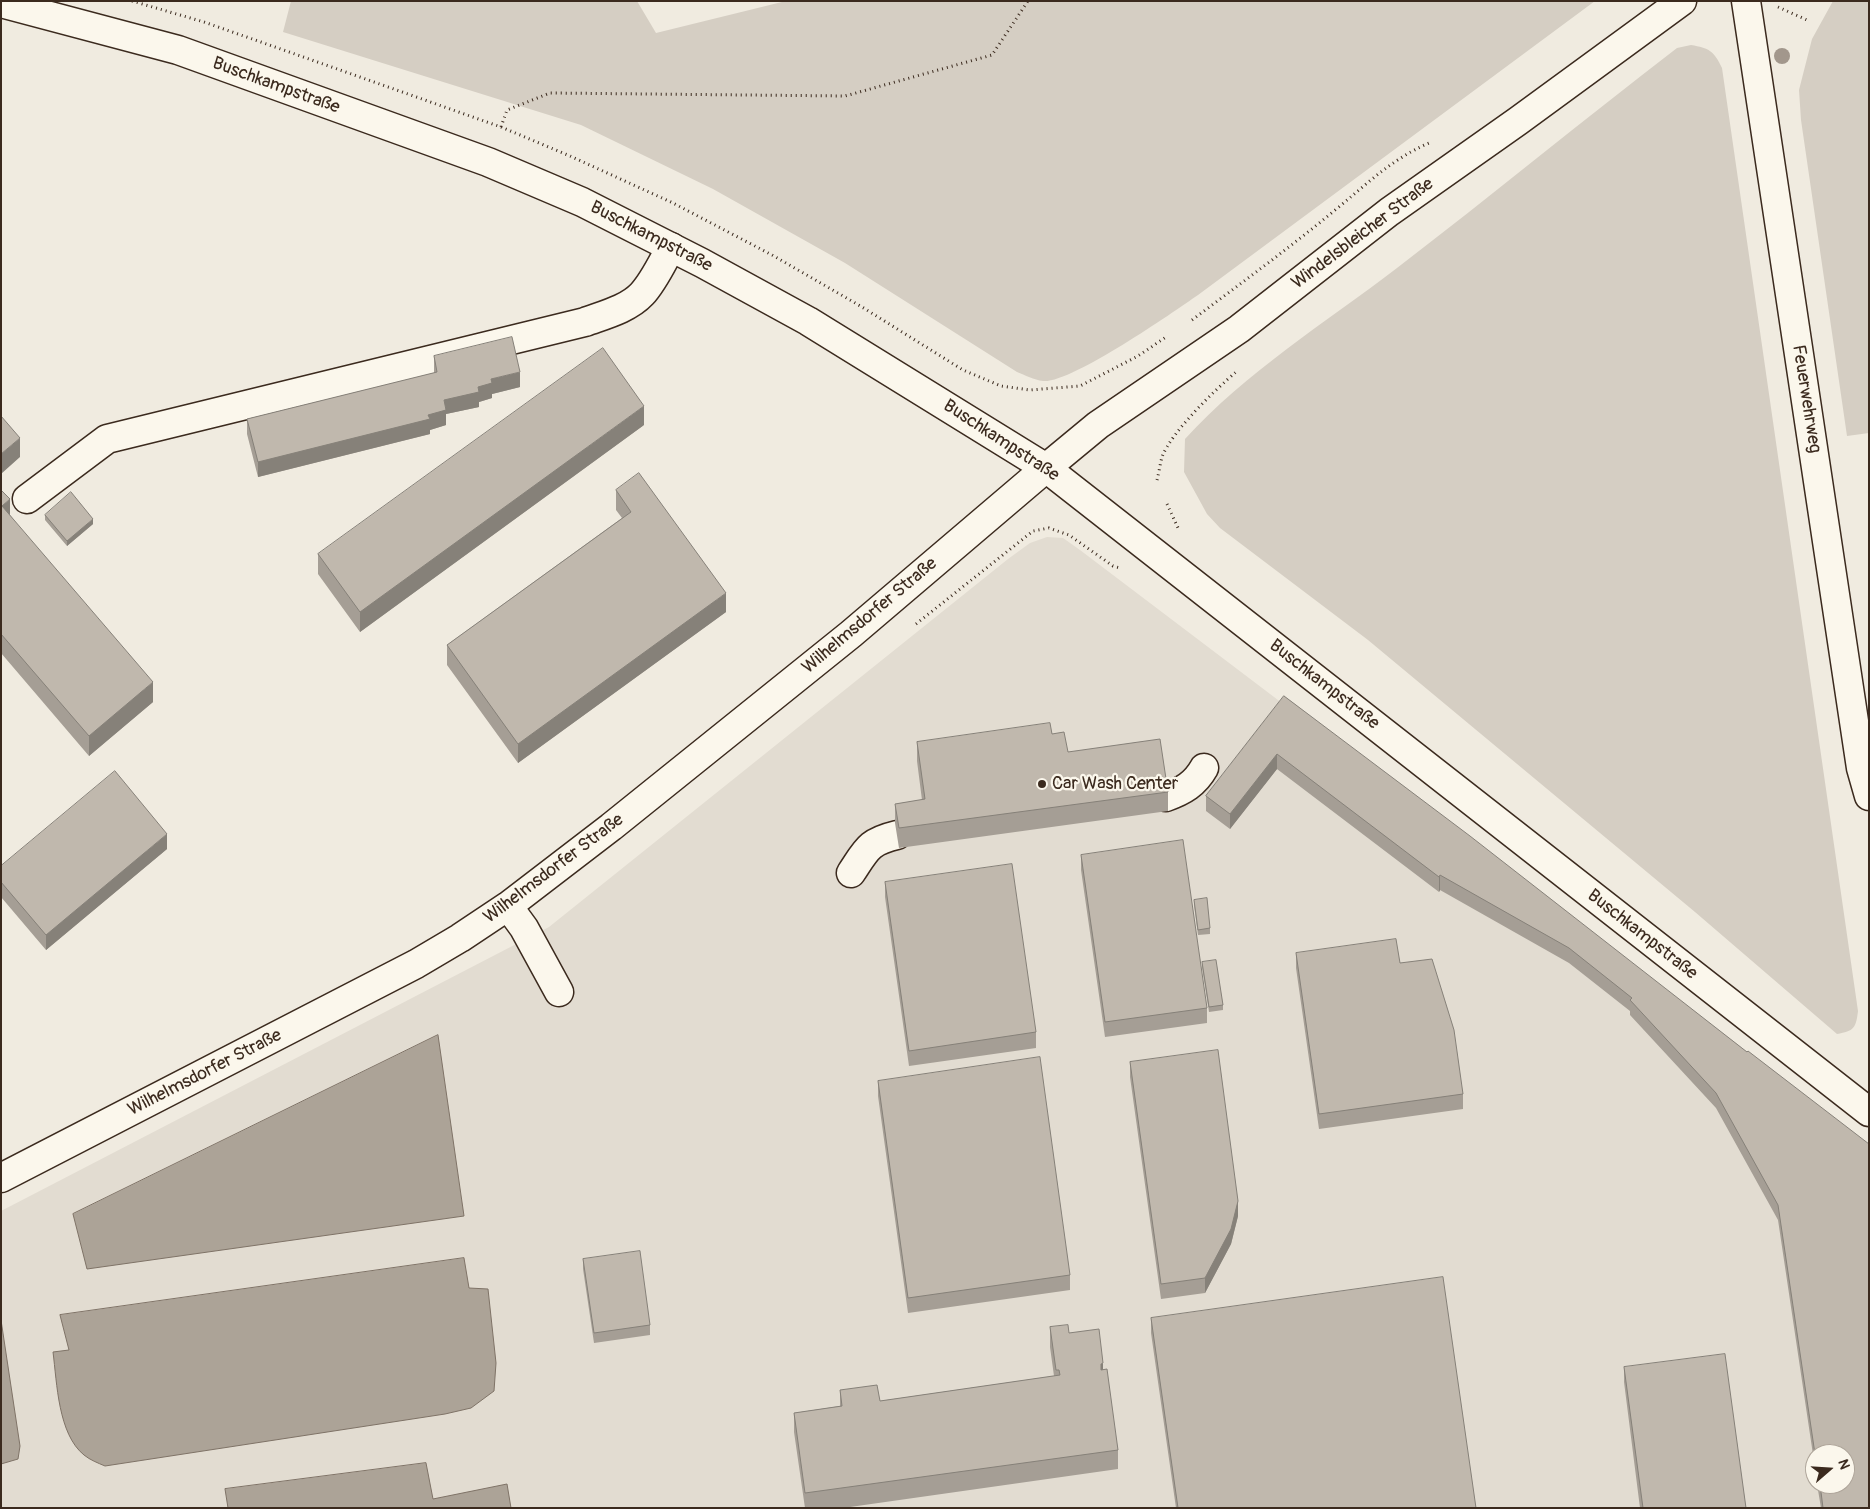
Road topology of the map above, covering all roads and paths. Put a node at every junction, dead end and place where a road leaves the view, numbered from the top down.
1 (132, 1) edge
2 (1028, 1) edge
3 (1682, 1) edge
4 (1746, 1) edge
5 (1, 3) edge
6 (1776, 6) dead end
7 (1807, 20) dead end
8 (204, 22) dead end
9 (488, 162) junction
10 (671, 247) junction
11 (1046, 468) junction
12 (27, 499) dead end
13 (1204, 768) dead end
14 (1166, 796) edge
15 (1869, 796) edge
16 (897, 835) edge
17 (851, 873) dead end
18 (508, 906) junction
19 (559, 992) dead end
20 (1869, 1112) edge
21 (1, 1178) edge

1 - 8 path
2 - 9 path
3 - 11 main road, Windelsbleicher Straße
4 - 15 main road, Feuerwehrweg
5 - 9 main road, Buschkampstraße
6 - 7 path
9 - 10 main road, Buschkampstraße
10 - 11 main road, Buschkampstraße
10 - 12 main road
11 - 18 main road, Wilhelmsdorfer Straße
11 - 20 main road, Buschkampstraße
13 - 14 main road
16 - 17 main road
18 - 19 main road
18 - 21 main road, Wilhelmsdorfer Straße

